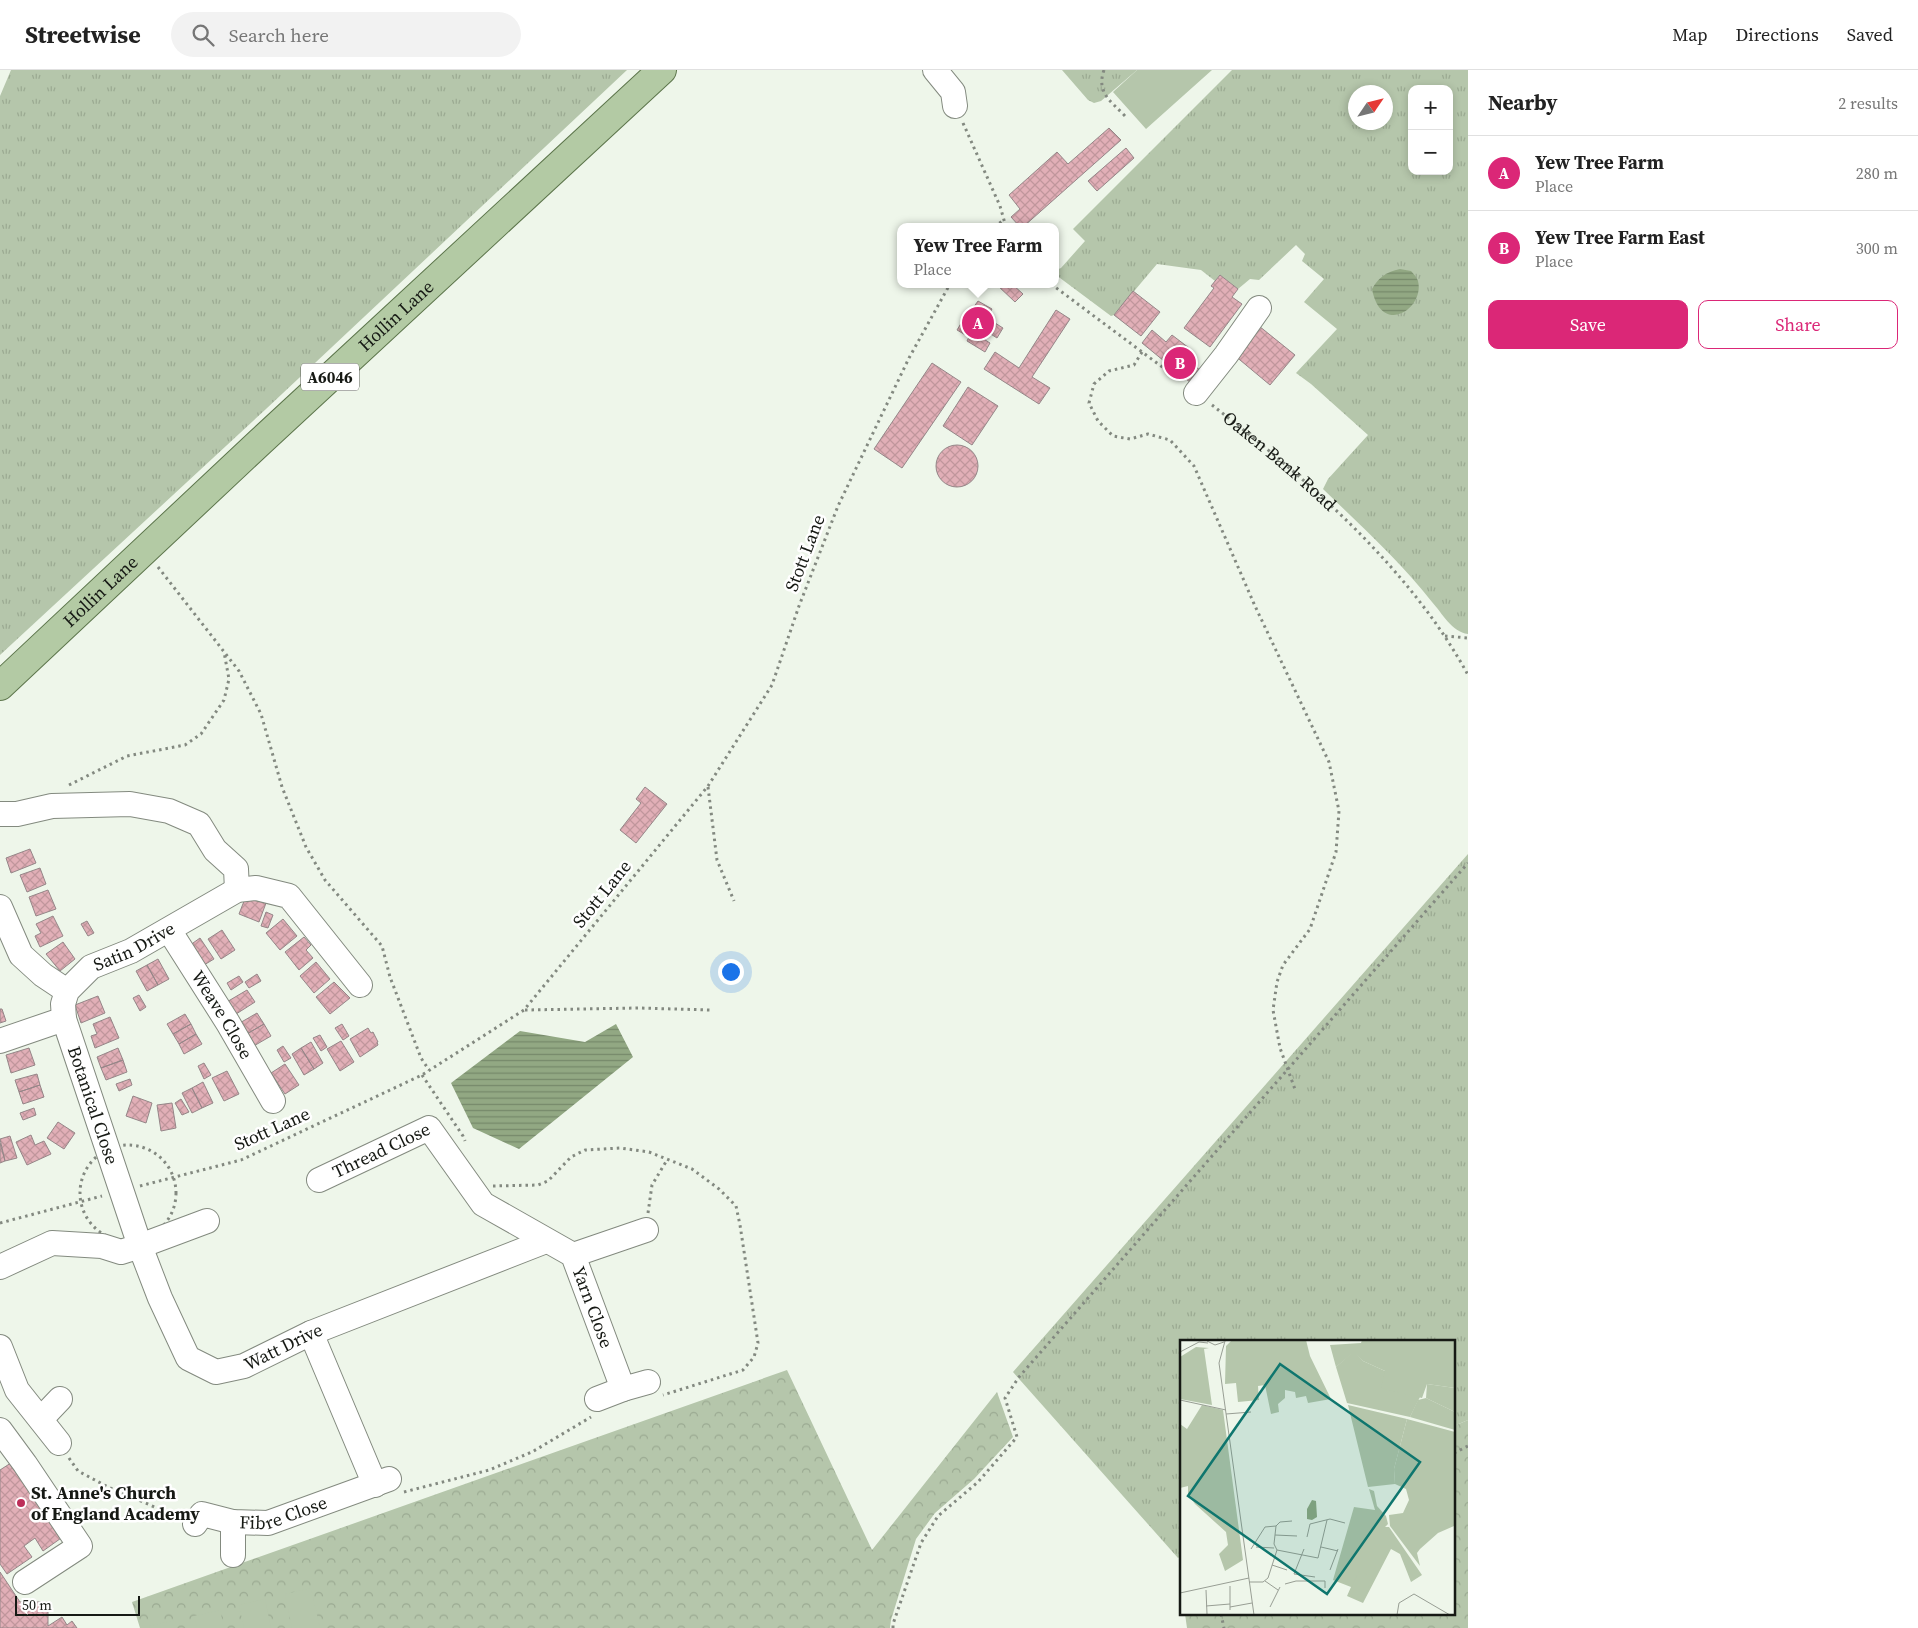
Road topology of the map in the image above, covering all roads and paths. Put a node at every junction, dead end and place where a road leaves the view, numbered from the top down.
1 (662, 70) edge
2 (935, 70) edge
3 (1104, 70) edge
4 (955, 106) joint
5 (1126, 116) dead end
6 (1004, 220) junction
7 (1000, 223) edge
8 (1005, 223) edge
9 (948, 288) edge
10 (1057, 288) edge
11 (1259, 308) dead end
12 (1142, 352) junction
13 (1196, 393) junction
14 (156, 564) dead end
15 (1445, 636) junction
16 (1468, 638) edge
17 (224, 651) junction
18 (1468, 676) edge
19 (0, 686) edge
20 (68, 785) dead end
21 (708, 786) junction
22 (0, 814) edge
23 (1468, 863) edge
24 (237, 890) junction
25 (734, 900) dead end
26 (0, 907) edge
27 (169, 930) junction
28 (360, 985) dead end
29 (67, 991) junction
30 (524, 1010) junction
31 (711, 1010) dead end
32 (64, 1020) junction
33 (0, 1041) edge
34 (429, 1070) junction
35 (1288, 1070) junction
36 (1296, 1092) dead end
37 (273, 1101) dead end
38 (667, 1160) dead end
39 (319, 1180) dead end
40 (121, 1191) junction
41 (207, 1221) dead end
42 (0, 1223) edge
43 (646, 1230) joint
44 (546, 1241) junction
45 (140, 1246) junction
46 (573, 1255) junction
47 (0, 1267) edge
48 (312, 1333) junction
49 (0, 1347) edge
50 (648, 1382) dead end
51 (623, 1389) junction
52 (60, 1399) dead end
53 (597, 1399) joint
54 (40, 1418) junction
55 (0, 1430) edge
56 (58, 1443) joint
57 (1468, 1446) edge
58 (1456, 1452) edge
59 (382, 1482) junction
60 (233, 1522) junction
61 (195, 1524) joint
62 (233, 1555) dead end
63 (25, 1582) dead end
64 (893, 1628) edge

1 - 19 main road, Hollin Lane / A6046
2 - 4 street
3 - 5 path
4 - 6 path
6 - 7 path
6 - 8 path
9 - 21 path, Stott Lane
10 - 12 path, Oaken Bank Road
11 - 13 street
12 - 13 path, Oaken Bank Road
12 - 35 path
13 - 15 path, Oaken Bank Road
14 - 17 path
15 - 16 path
15 - 18 path, Oaken Bank Road
17 - 20 path
17 - 34 path
21 - 25 path
21 - 30 path, Stott Lane
22 - 24 street
23 - 35 path
24 - 27 street, Satin Drive
24 - 28 street, Satin Drive
26 - 29 street
27 - 29 street, Satin Drive
27 - 37 street, Weave Close
29 - 32 street
30 - 31 path
30 - 34 path, Stott Lane
32 - 33 street
32 - 40 street, Botanical Close
34 - 40 path, Stott Lane
35 - 36 path
35 - 64 path
38 - 43 path
39 - 44 street, Thread Close
40 - 42 path, Stott Lane
40 - 45 street, Watt Drive
41 - 45 street
43 - 46 street
44 - 46 street, Yarn Close
44 - 48 street, Watt Drive
45 - 47 street
45 - 48 street, Watt Drive
46 - 51 street, Yarn Close
48 - 59 street
49 - 54 street
50 - 51 street
51 - 53 street
52 - 54 street
53 - 59 path
54 - 56 street
55 - 63 street
56 - 61 path
57 - 58 path
59 - 60 street, Fibre Close
60 - 61 street, Fibre Close
60 - 62 street

